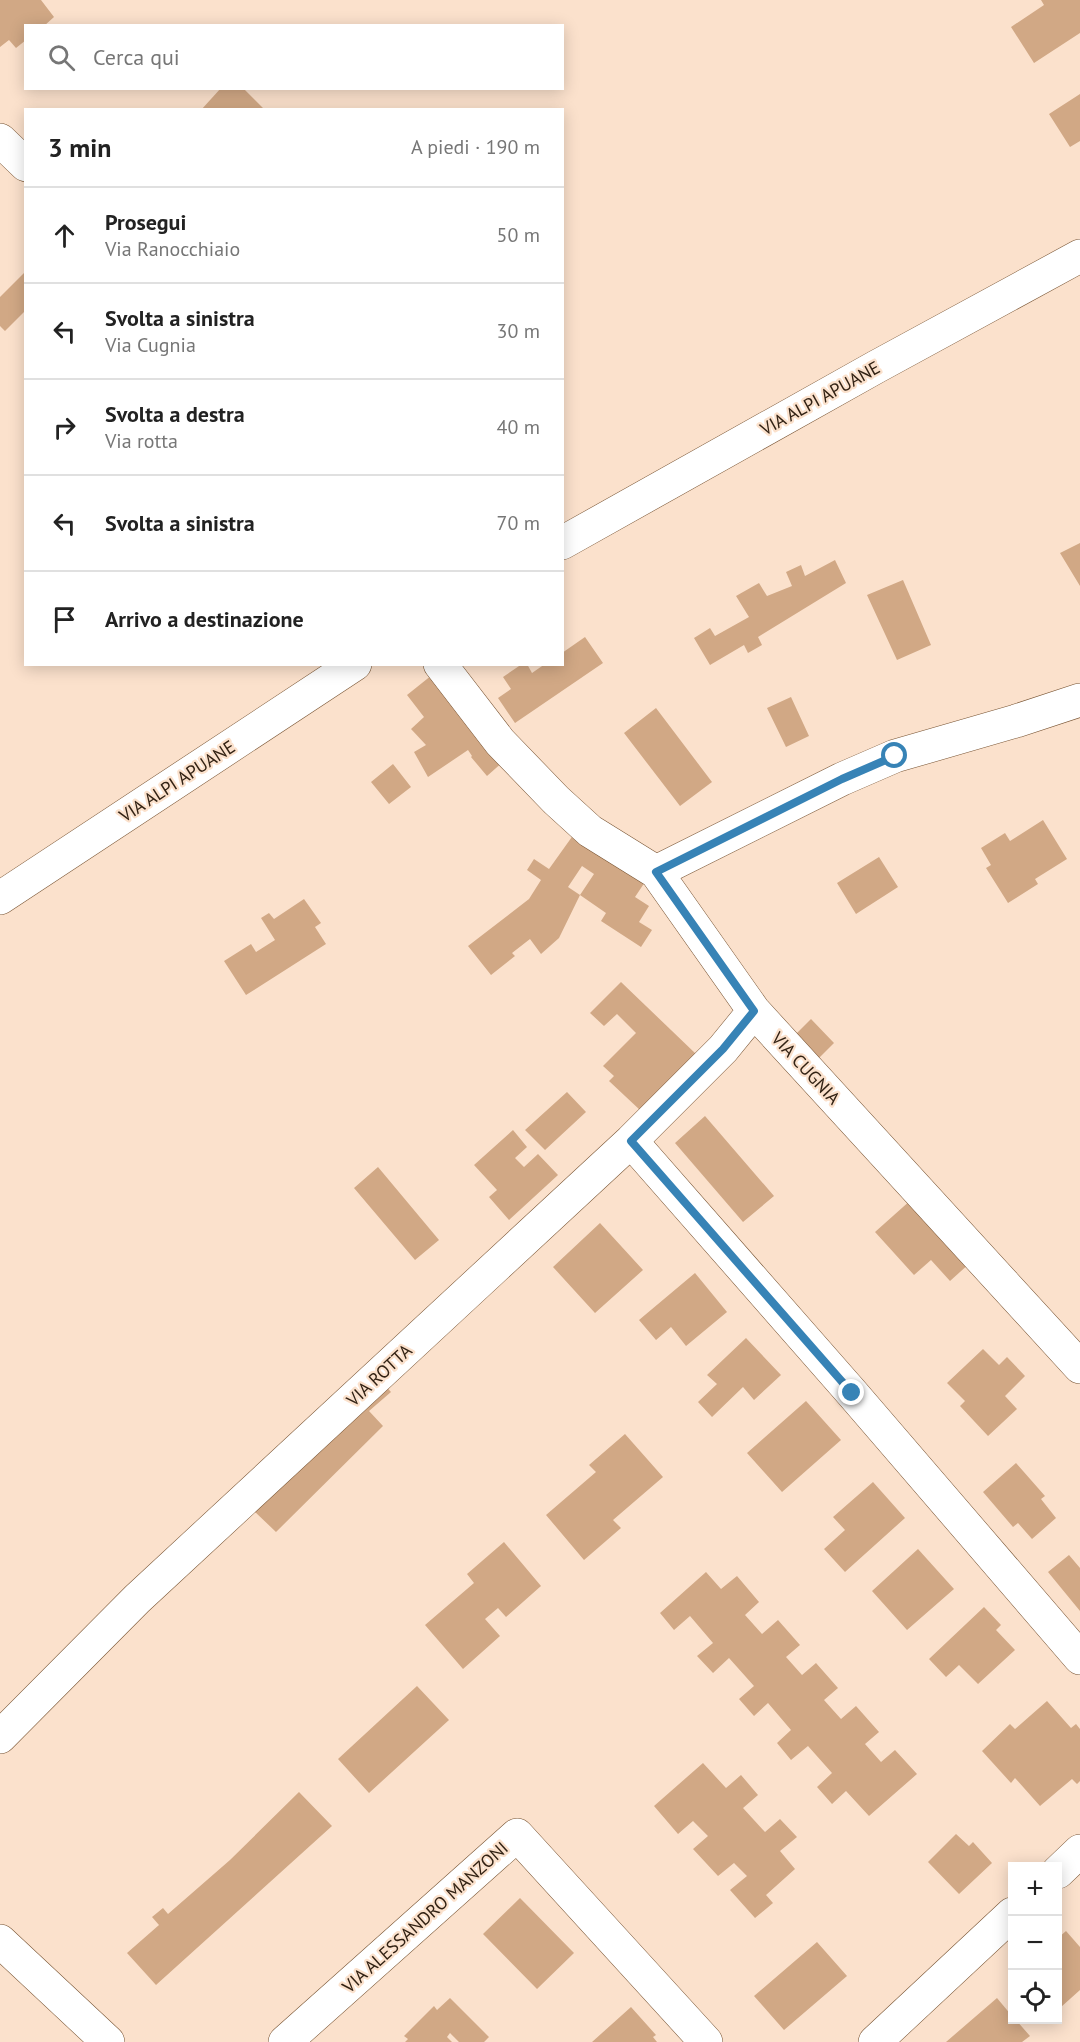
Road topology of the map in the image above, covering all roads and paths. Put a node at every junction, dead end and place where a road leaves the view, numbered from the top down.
1 (0, 140) edge
2 (24, 163) edge
3 (1080, 256) edge
4 (564, 542) edge
5 (352, 666) edge
6 (442, 666) edge
7 (1080, 700) edge
8 (656, 872) junction
9 (0, 898) edge
10 (754, 1011) junction
11 (631, 1141) junction
12 (1080, 1367) edge
13 (1080, 1658) edge
14 (0, 1737) edge
15 (1080, 1851) edge
16 (1062, 1868) edge
17 (1010, 1916) edge
18 (0, 1941) edge
19 (108, 2042) edge
20 (285, 2042) edge
21 (706, 2042) edge
22 (875, 2042) edge

1 - 2 street
3 - 4 street, VIA ALPI APUANE
5 - 9 street, VIA ALPI APUANE
6 - 8 street, VIA CUGNIA
7 - 8 street
8 - 10 street, VIA CUGNIA
10 - 11 street, VIA ROTTA
10 - 12 street, VIA CUGNIA
11 - 13 street
11 - 14 street, VIA ROTTA
15 - 16 street
17 - 22 street
18 - 19 street
20 - 21 street, VIA ALESSANDRO MANZONI

